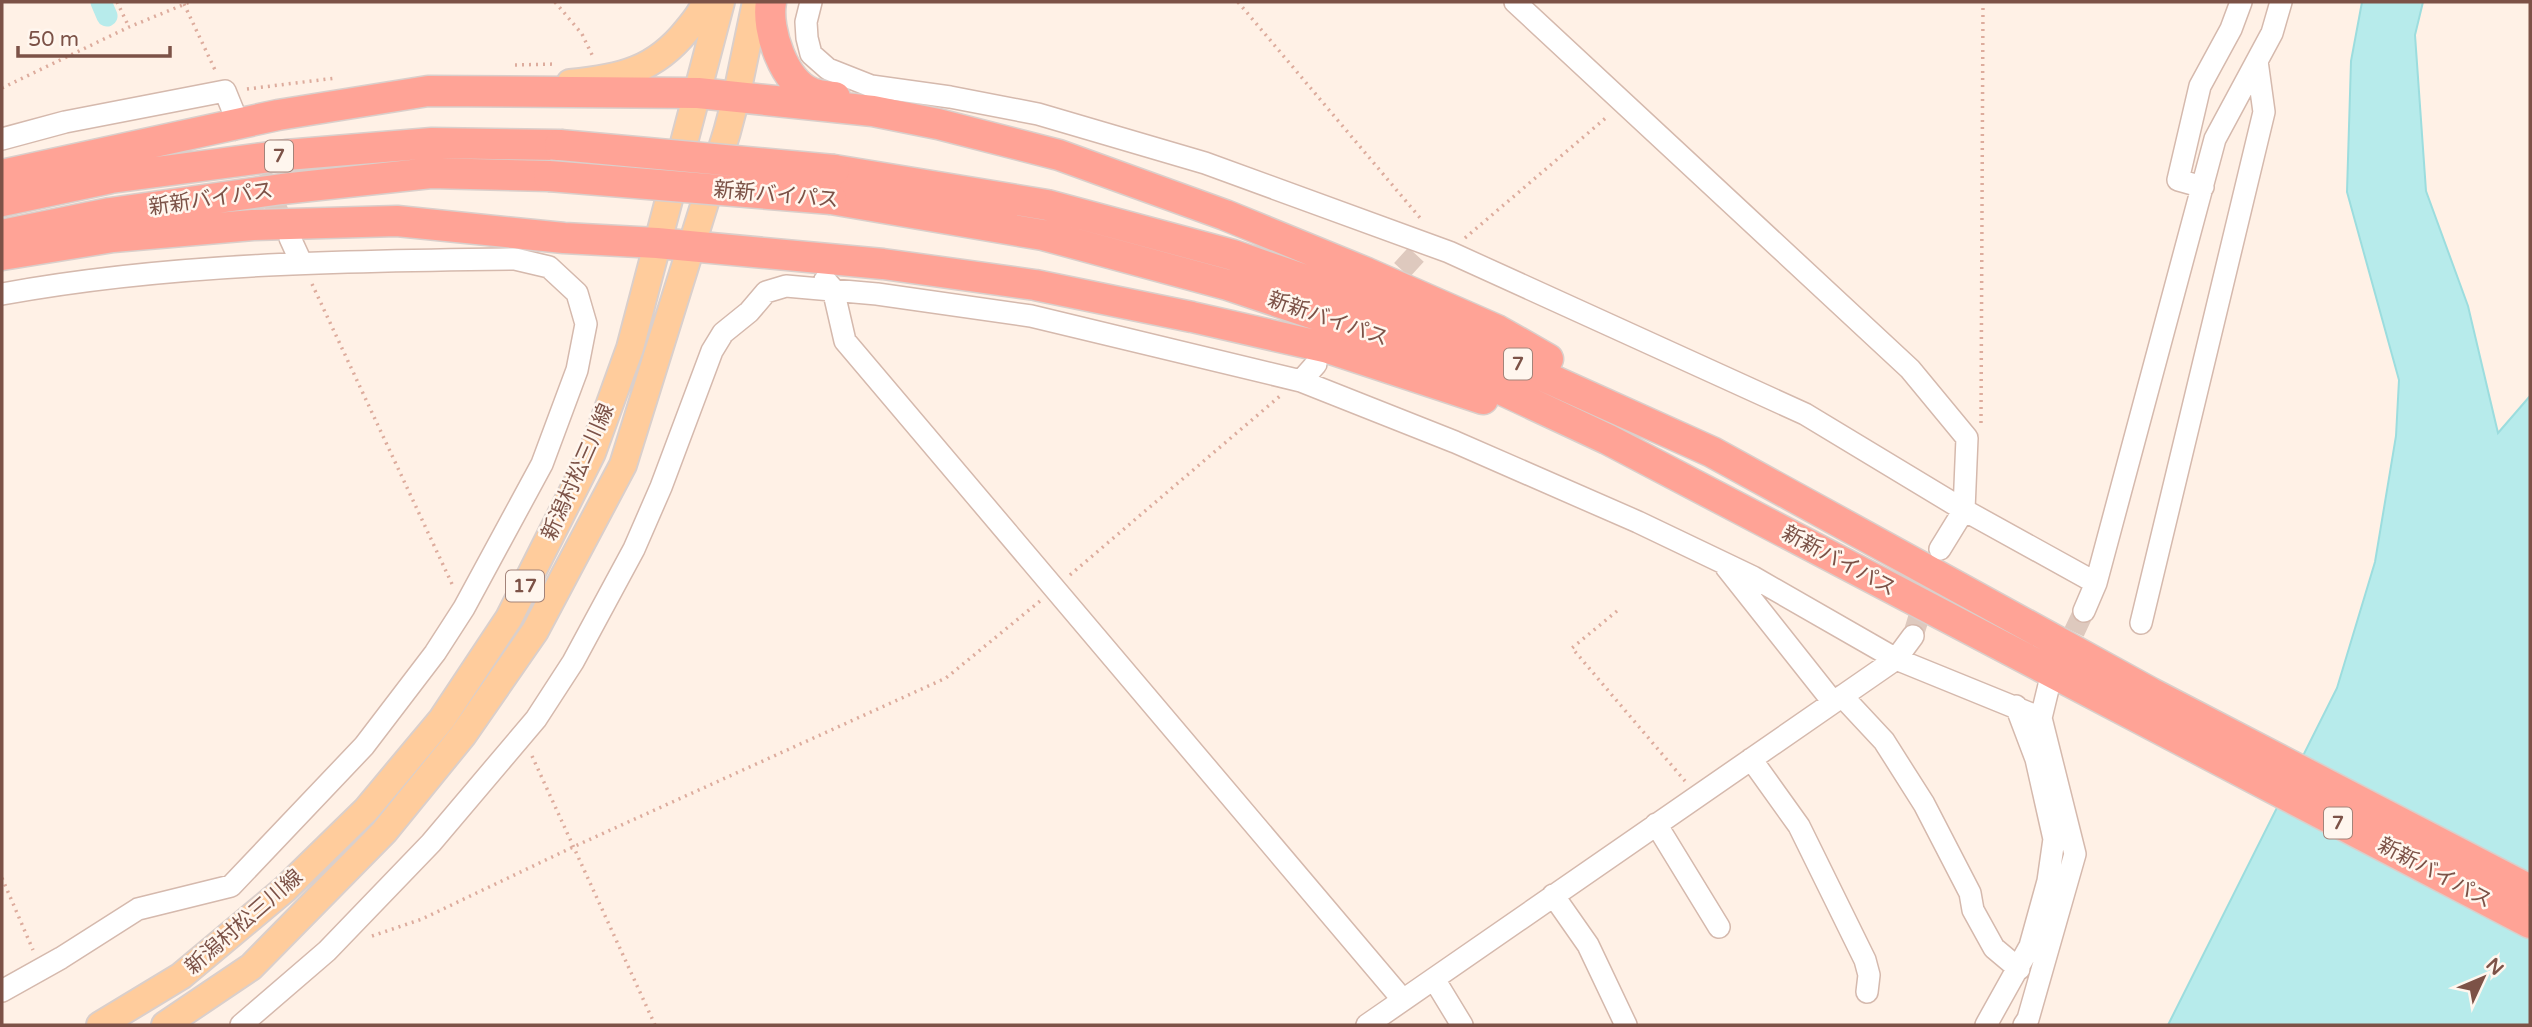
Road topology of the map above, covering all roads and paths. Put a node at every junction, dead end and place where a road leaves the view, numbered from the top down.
1 (117, 2) edge
2 (190, 2) edge
3 (555, 2) edge
4 (705, 2) edge
5 (721, 2) edge
6 (756, 2) edge
7 (771, 2) edge
8 (811, 2) edge
9 (1238, 2) edge
10 (1515, 2) edge
11 (1983, 2) edge
12 (2241, 2) edge
13 (2281, 2) edge
14 (184, 4) junction
15 (129, 27) junction
16 (596, 61) dead end
17 (2257, 61) junction
18 (2, 88) edge
19 (225, 91) junction
20 (471, 92) junction
21 (698, 93) junction
22 (874, 94) junction
23 (736, 98) junction
24 (1623, 103) junction
25 (236, 118) tunnel mouth
26 (926, 123) junction
27 (2, 139) edge
28 (2, 176) edge
29 (832, 184) junction
30 (2203, 187) junction
31 (2, 201) edge
32 (1422, 221) dead end
33 (2, 235) edge
34 (290, 238) tunnel mouth
35 (564, 238) junction
36 (657, 243) junction
37 (692, 247) junction
38 (1422, 248) dead end
39 (1449, 252) junction
40 (2, 255) edge
41 (807, 258) junction
42 (301, 262) junction
43 (549, 267) junction
44 (833, 289) junction
45 (2, 295) edge
46 (1316, 364) dead end
47 (1301, 381) junction
48 (1967, 438) junction
49 (1607, 439) junction
50 (1712, 452) junction
51 (1965, 510) junction
52 (1940, 549) tunnel mouth
53 (1723, 563) junction
54 (2096, 583) junction
55 (1054, 589) junction
56 (464, 608) junction
57 (1617, 611) dead end
58 (2084, 611) tunnel mouth
59 (2141, 623) dead end
60 (1913, 636) tunnel mouth
61 (1896, 659) junction
62 (2049, 685) dead end
63 (1838, 699) junction
64 (2015, 706) junction
65 (2041, 718) junction
66 (520, 740) junction
67 (1751, 759) junction
68 (1698, 795) junction
69 (1656, 824) junction
70 (573, 847) junction
71 (2, 878) edge
72 (2530, 890) edge
73 (1553, 895) junction
74 (2530, 923) edge
75 (1719, 927) dead end
76 (363, 939) dead end
77 (41, 968) junction
78 (2018, 968) junction
79 (1434, 979) junction
80 (2, 991) edge
81 (1867, 992) dead end
82 (1403, 1000) junction
83 (100, 1025) edge
84 (165, 1025) edge
85 (241, 1025) edge
86 (655, 1025) edge
87 (1367, 1025) edge
88 (1462, 1025) edge
89 (1626, 1025) edge
90 (1986, 1025) edge
91 (2024, 1025) edge

1 - 15 path
2 - 14 path
3 - 16 path
4 - 20 main road
5 - 21 main road, 新潟村松三川線 / 17
6 - 23 main road, 新潟村松三川線 / 17
7 - 22 highway
8 - 22 street
9 - 32 path
10 - 24 street
11 - 48 path
12 - 30 street
13 - 17 street
14 - 15 path
14 - 19 path
15 - 18 path
17 - 30 street
17 - 59 street
19 - 25 street
19 - 27 street
20 - 21 highway
20 - 28 highway
21 - 23 highway
21 - 36 main road, 新潟村松三川線 / 17
22 - 26 highway
22 - 39 street
23 - 26 highway
23 - 37 main road, 新潟村松三川線 / 17
24 - 39 path
24 - 48 street
26 - 50 highway
29 - 31 highway, 新新バイパス / 7, bridge
29 - 33 highway, 新新バイパス / 7, bridge
29 - 49 highway, 新新バイパス / 7
29 - 50 highway, 新新バイパス / 7
30 - 54 street
34 - 42 street
35 - 36 highway
35 - 40 highway
35 - 43 street
36 - 37 highway
36 - 83 main road, 新潟村松三川線 / 17
37 - 41 highway
37 - 84 main road, 新潟村松三川線 / 17
38 - 39 street
39 - 51 street
41 - 44 street
41 - 49 highway
42 - 43 street
42 - 45 street
42 - 56 path
43 - 56 street
44 - 47 street
44 - 55 street
44 - 66 street
46 - 47 street
47 - 53 street
47 - 55 path
48 - 51 street
49 - 74 highway, 新新バイパス / 7
50 - 72 highway, 新新バイパス / 7
51 - 52 street
51 - 54 street
53 - 61 street
53 - 63 street
54 - 58 street
55 - 70 path
55 - 82 street
56 - 77 street
57 - 68 path
60 - 61 street
61 - 63 street
61 - 64 street
62 - 65 street
63 - 67 street
63 - 78 street
64 - 65 street
64 - 78 street
65 - 91 street
66 - 70 path
66 - 85 street
67 - 68 street
67 - 81 street
68 - 69 street
69 - 73 street
69 - 75 street
70 - 76 path
70 - 86 path
71 - 77 path
73 - 79 street
73 - 89 street
77 - 80 street
78 - 90 street
79 - 82 street
79 - 88 street
82 - 87 street

